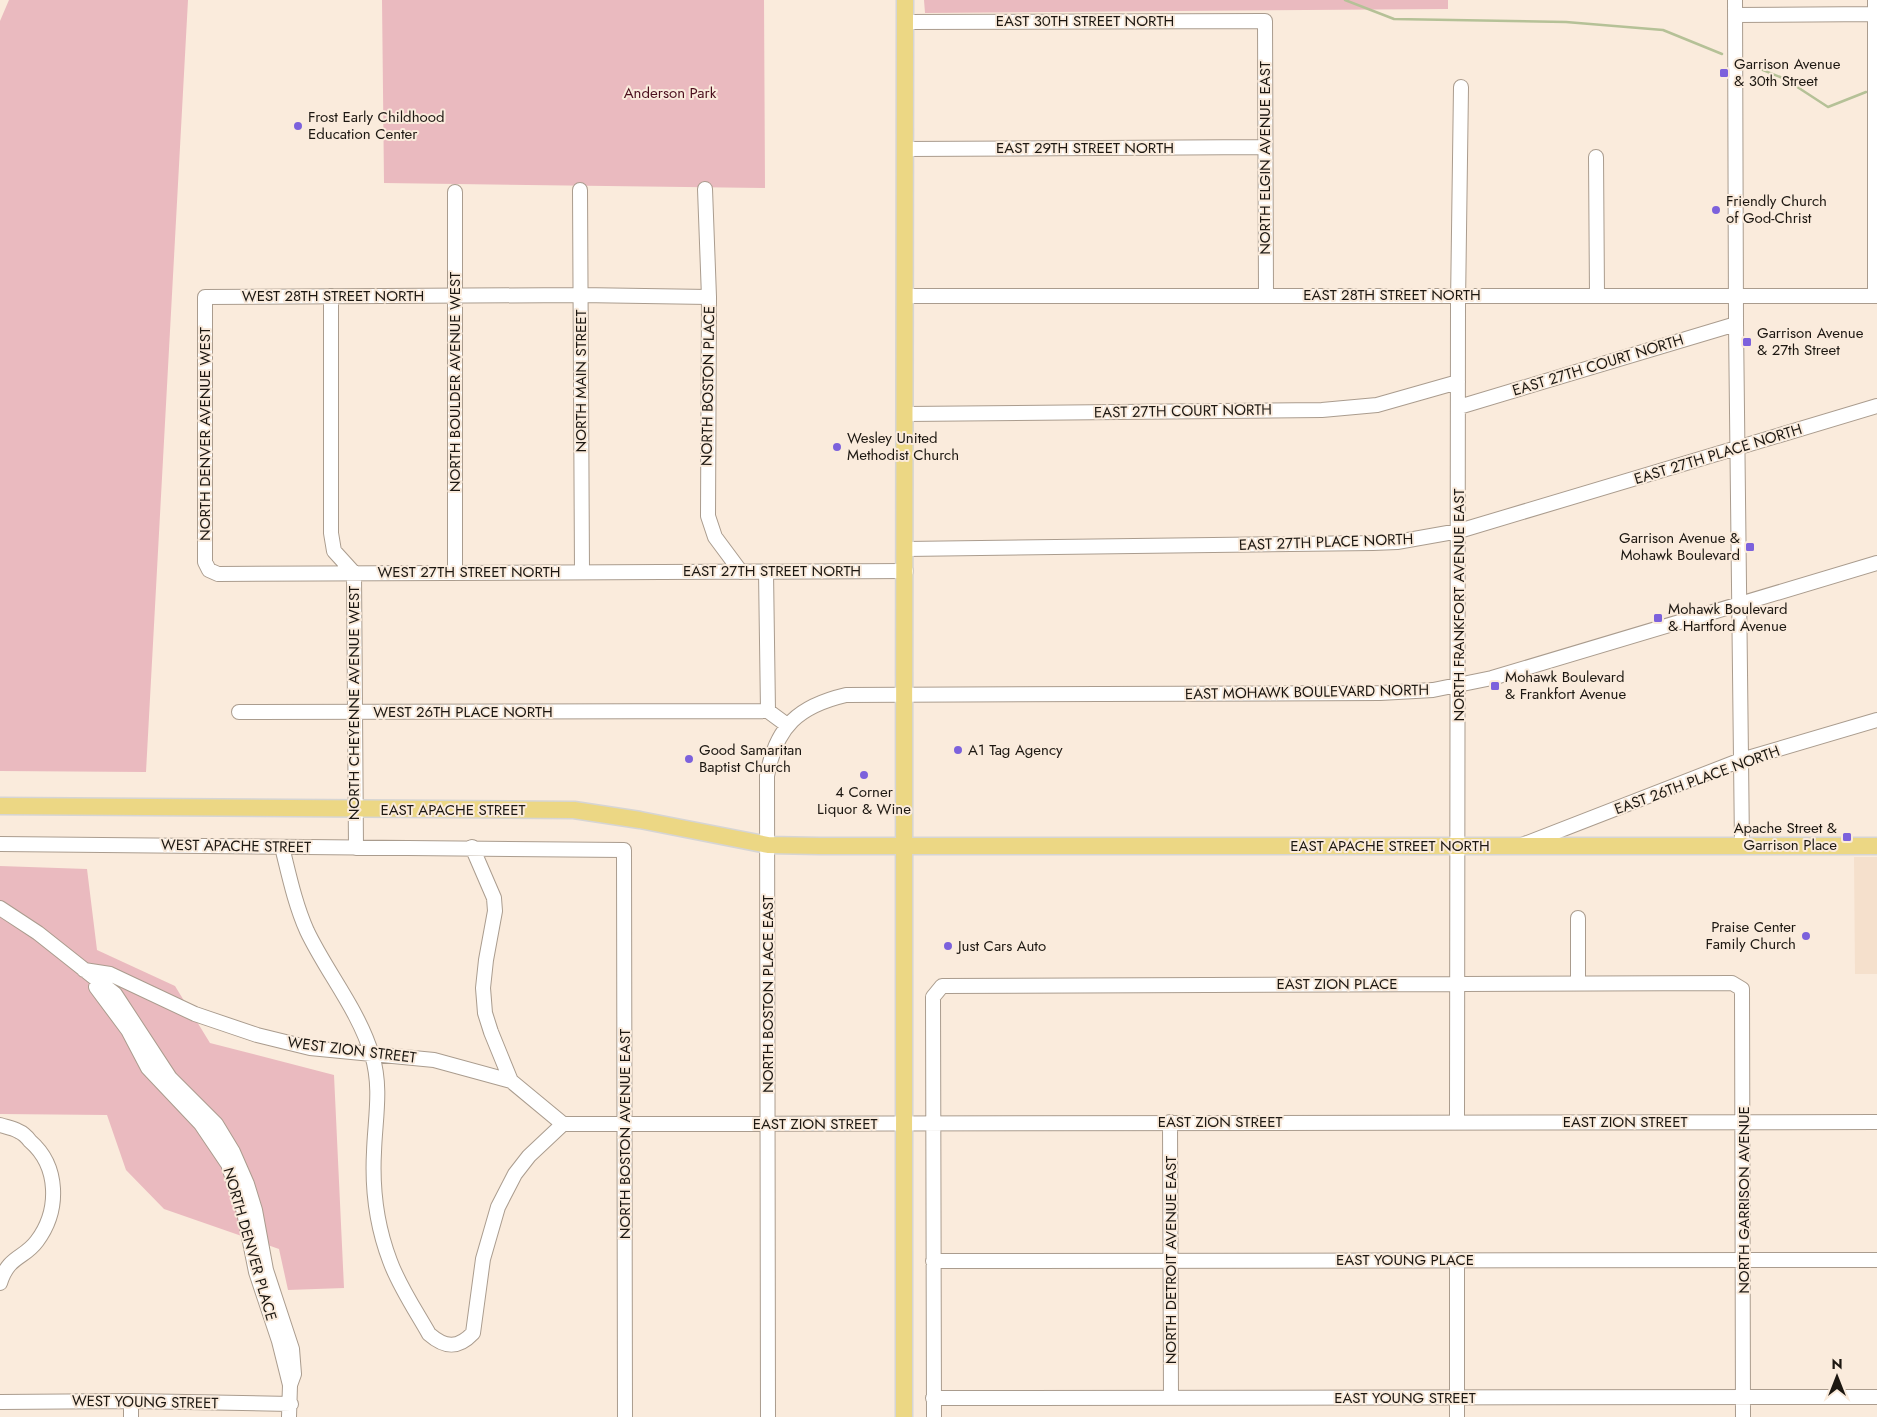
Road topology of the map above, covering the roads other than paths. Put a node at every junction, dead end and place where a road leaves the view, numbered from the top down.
1 (905, 0) edge
2 (1735, 0) edge
3 (1876, 9) edge
4 (1735, 15) junction
5 (1265, 21) joint
6 (905, 22) junction
7 (1461, 87) dead end
8 (1265, 147) junction
9 (906, 149) junction
10 (1596, 157) dead end
11 (705, 189) dead end
12 (580, 190) dead end
13 (455, 192) dead end
14 (456, 295) junction
15 (580, 295) junction
16 (1460, 295) junction
17 (1597, 295) junction
18 (1736, 295) junction
19 (331, 296) junction
20 (906, 296) junction
21 (1266, 296) junction
22 (1876, 296) edge
23 (205, 297) joint
24 (709, 297) junction
25 (1736, 324) junction
26 (1458, 382) junction
27 (1459, 406) junction
28 (1877, 406) edge
29 (906, 414) junction
30 (1737, 448) junction
31 (1460, 531) junction
32 (906, 549) junction
33 (1877, 563) edge
34 (209, 570) joint
35 (455, 571) junction
36 (906, 571) junction
37 (582, 572) junction
38 (639, 572) joint
39 (741, 572) junction
40 (766, 572) junction
41 (354, 573) junction
42 (1739, 605) junction
43 (1458, 686) junction
44 (906, 695) junction
45 (354, 711) junction
46 (768, 711) junction
47 (239, 712) dead end
48 (1877, 720) edge
49 (787, 725) junction
50 (1742, 760) junction
51 (0, 806) edge
52 (354, 809) junction
53 (0, 844) edge
54 (768, 845) junction
55 (902, 846) junction
56 (1458, 846) junction
57 (1519, 846) junction
58 (1742, 846) junction
59 (1877, 846) edge
60 (282, 847) junction
61 (472, 847) junction
62 (356, 848) junction
63 (0, 908) edge
64 (1578, 918) dead end
65 (84, 970) junction
66 (1578, 983) junction
67 (1457, 984) junction
68 (1738, 986) joint
69 (372, 1053) junction
70 (511, 1081) junction
71 (1170, 1122) junction
72 (1457, 1122) junction
73 (1743, 1122) junction
74 (1877, 1122) edge
75 (904, 1123) junction
76 (934, 1123) junction
77 (563, 1124) junction
78 (626, 1124) junction
79 (768, 1124) junction
80 (0, 1125) edge
81 (1172, 1260) junction
82 (1457, 1260) junction
83 (1744, 1260) junction
84 (1877, 1260) edge
85 (933, 1261) junction
86 (0, 1283) edge
87 (1457, 1397) junction
88 (1743, 1397) junction
89 (1877, 1397) edge
90 (934, 1398) junction
91 (1170, 1398) junction
92 (131, 1401) junction
93 (0, 1402) edge
94 (290, 1411) edge
95 (131, 1417) edge
96 (625, 1417) edge
97 (768, 1417) edge
98 (904, 1417) edge
99 (934, 1417) edge
100 (1457, 1417) edge
101 (1743, 1417) edge

1 - 6 main road
2 - 4 street
3 - 4 street
3 - 22 street
4 - 18 street
5 - 6 street, EAST 30TH STREET NORTH
5 - 8 street, NORTH ELGIN AVENUE EAST
6 - 9 main road
7 - 16 street, NORTH FRANKFORT AVENUE EAST
8 - 9 street, EAST 29TH STREET NORTH
8 - 21 street, NORTH ELGIN AVENUE EAST
9 - 20 main road
10 - 17 street
11 - 24 street, NORTH BOSTON PLACE
12 - 15 street, NORTH MAIN STREET
13 - 14 street, NORTH BOULDER AVENUE WEST
14 - 15 street, WEST 28TH STREET NORTH
14 - 19 street, WEST 28TH STREET NORTH
14 - 35 street, NORTH BOULDER AVENUE WEST
15 - 24 street
15 - 37 street, NORTH MAIN STREET
16 - 17 street, EAST 28TH STREET NORTH
16 - 21 street, EAST 28TH STREET NORTH
16 - 26 street, NORTH FRANKFORT AVENUE EAST
17 - 18 street, EAST 28TH STREET NORTH
18 - 22 street, EAST 28TH STREET NORTH
18 - 25 street
19 - 23 street, WEST 28TH STREET NORTH
19 - 41 street, NORTH CHEYENNE AVENUE WEST
20 - 21 street, EAST 28TH STREET NORTH
20 - 29 main road
23 - 34 street, NORTH DENVER AVENUE WEST
24 - 39 street, NORTH BOSTON PLACE
25 - 27 street, EAST 27TH COURT NORTH
25 - 30 street
26 - 27 street, NORTH FRANKFORT AVENUE EAST
26 - 29 street, EAST 27TH COURT NORTH
27 - 31 street, NORTH FRANKFORT AVENUE EAST
28 - 30 street, EAST 27TH PLACE NORTH
29 - 32 main road
30 - 31 street, EAST 27TH PLACE NORTH
30 - 42 street
31 - 32 street, EAST 27TH PLACE NORTH
31 - 43 street, NORTH FRANKFORT AVENUE EAST
32 - 36 main road
33 - 42 street, EAST MOHAWK BOULEVARD NORTH
34 - 41 street, WEST 27TH STREET NORTH
35 - 37 street, WEST 27TH STREET NORTH
35 - 41 street, WEST 27TH STREET NORTH
36 - 40 street, EAST 27TH STREET NORTH
36 - 44 main road
37 - 38 street, WEST 27TH STREET NORTH
38 - 39 street, EAST 27TH STREET NORTH
39 - 40 street, EAST 27TH STREET NORTH
40 - 46 street
41 - 45 street, NORTH CHEYENNE AVENUE WEST
42 - 43 street, EAST MOHAWK BOULEVARD NORTH
42 - 50 street
43 - 44 street, EAST MOHAWK BOULEVARD NORTH
43 - 56 street, NORTH FRANKFORT AVENUE EAST
44 - 49 street, EAST MOHAWK BOULEVARD NORTH
44 - 55 main road
45 - 46 street, WEST 26TH PLACE NORTH
45 - 47 street, WEST 26TH PLACE NORTH
45 - 52 street, NORTH CHEYENNE AVENUE WEST
46 - 49 street
48 - 50 street, EAST 26TH PLACE NORTH
49 - 54 street, NORTH BOSTON PLACE EAST
50 - 57 street, EAST 26TH PLACE NORTH
50 - 58 street
51 - 52 main road, EAST APACHE STREET
52 - 54 main road, EAST APACHE STREET
52 - 62 street, NORTH CHEYENNE AVENUE WEST
53 - 60 street, WEST APACHE STREET
54 - 55 main road, EAST APACHE STREET
54 - 79 street, NORTH BOSTON PLACE EAST
55 - 56 main road, EAST APACHE STREET NORTH
55 - 75 main road
56 - 57 main road, EAST APACHE STREET NORTH
56 - 67 street, NORTH FRANKFORT AVENUE EAST
57 - 58 main road, EAST APACHE STREET NORTH
58 - 59 main road, EAST APACHE STREET NORTH
60 - 62 street, WEST APACHE STREET
60 - 69 street
61 - 62 street, WEST APACHE STREET
61 - 70 street
61 - 78 street, NORTH BOSTON AVENUE EAST
63 - 65 street, NORTH DENVER PLACE
64 - 66 street
65 - 69 street, WEST ZION STREET
65 - 94 street, NORTH DENVER PLACE
66 - 67 street, EAST ZION PLACE
66 - 68 street, EAST ZION PLACE
67 - 72 street, NORTH FRANKFORT AVENUE EAST
67 - 76 street, EAST ZION PLACE
68 - 73 street, NORTH GARRISON AVENUE
69 - 70 street, WEST ZION STREET
69 - 77 street
70 - 77 street
71 - 72 street, EAST ZION STREET
71 - 76 street, EAST ZION STREET
71 - 81 street, NORTH DETROIT AVENUE EAST
72 - 73 street, EAST ZION STREET
73 - 74 street, EAST ZION STREET
73 - 83 street, NORTH GARRISON AVENUE
75 - 76 street, EAST ZION STREET
75 - 79 street, EAST ZION STREET
75 - 98 main road
76 - 85 street
77 - 78 street, EAST ZION STREET
78 - 79 street, EAST ZION STREET
78 - 96 street, NORTH BOSTON AVENUE EAST
79 - 97 street, NORTH BOSTON PLACE EAST
80 - 86 street
81 - 82 street, EAST YOUNG PLACE
81 - 85 street, EAST YOUNG PLACE
81 - 91 street, NORTH DETROIT AVENUE EAST
82 - 83 street, EAST YOUNG PLACE
82 - 87 street
83 - 84 street, EAST YOUNG PLACE
83 - 88 street, NORTH GARRISON AVENUE
85 - 90 street
87 - 88 street, EAST YOUNG STREET
87 - 91 street, EAST YOUNG STREET
87 - 100 street
88 - 89 street, EAST YOUNG STREET
88 - 101 street, NORTH GARRISON AVENUE
90 - 91 street, EAST YOUNG STREET
90 - 99 street
92 - 93 street, WEST YOUNG STREET
92 - 94 street, WEST YOUNG STREET
92 - 95 street

